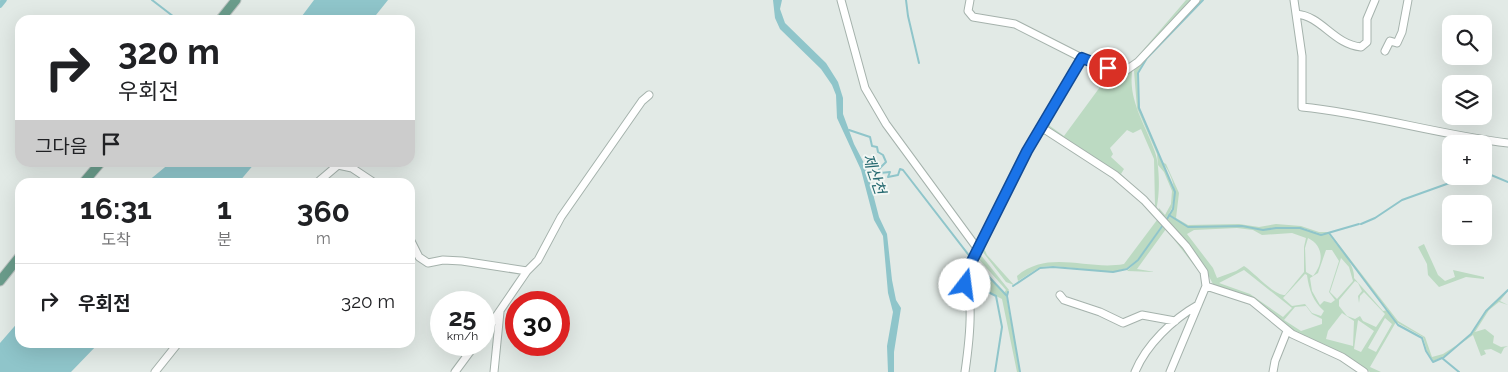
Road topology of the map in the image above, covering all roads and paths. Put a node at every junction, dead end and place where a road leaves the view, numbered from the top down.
1 (236, 0) edge
2 (841, 0) edge
3 (970, 0) edge
4 (1196, 0) edge
5 (1294, 0) edge
6 (1375, 0) edge
7 (1408, 0) edge
8 (1296, 14) junction
9 (224, 15) edge
10 (1385, 51) dead end
11 (1082, 58) junction
12 (649, 95) dead end
13 (1042, 127) junction
14 (1508, 143) edge
15 (98, 167) edge
16 (336, 167) edge
17 (347, 167) edge
18 (88, 178) edge
19 (323, 178) edge
20 (366, 178) edge
21 (977, 248) junction
22 (415, 249) edge
23 (15, 262) edge
24 (527, 271) junction
25 (0, 281) edge
26 (1206, 286) junction
27 (1060, 295) dead end
28 (1199, 304) junction
29 (500, 311) junction
30 (495, 318) edge
31 (1174, 321) junction
32 (1287, 331) junction
33 (175, 348) edge
34 (467, 356) edge
35 (155, 372) edge
36 (455, 372) edge
37 (494, 372) edge
38 (966, 372) edge
39 (1135, 372) edge
40 (1170, 372) edge
41 (1273, 372) edge
42 (1364, 372) edge

1 - 9 main road
2 - 21 street
3 - 11 street
4 - 11 street
5 - 8 street
6 - 8 street
7 - 10 street
8 - 14 street
11 - 13 street
12 - 24 street
13 - 21 street
13 - 26 street
15 - 18 main road
16 - 19 street
17 - 20 street
21 - 38 street
22 - 24 street
23 - 25 main road
24 - 29 street
26 - 28 street
26 - 32 street
27 - 31 street
28 - 31 street
28 - 40 street
29 - 30 street
29 - 37 street
31 - 39 street
32 - 41 street
32 - 42 street
33 - 35 street
34 - 36 street

